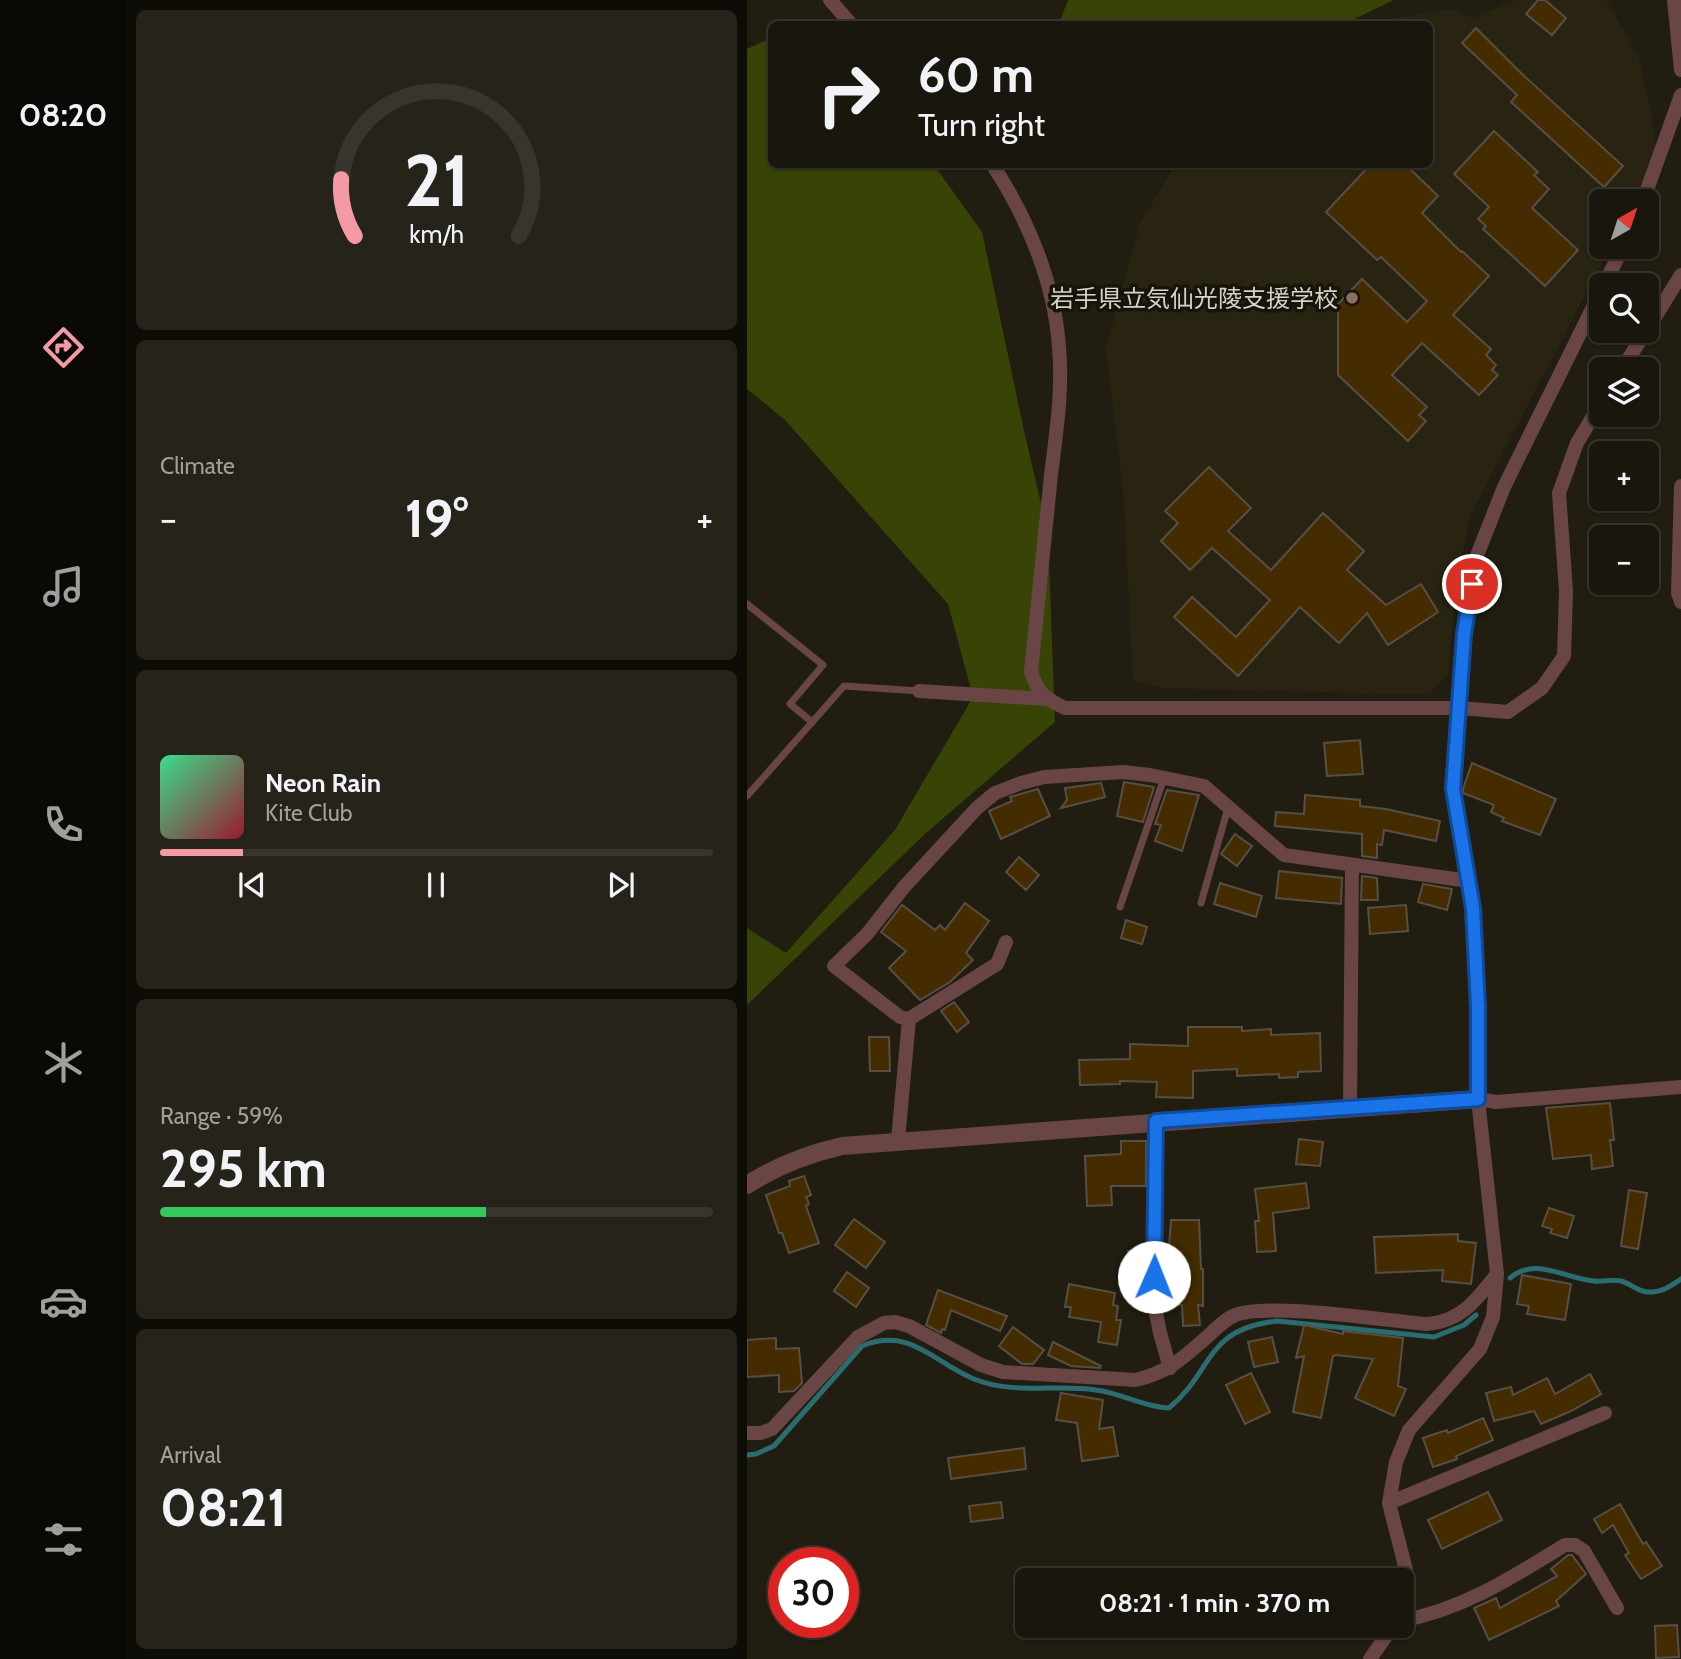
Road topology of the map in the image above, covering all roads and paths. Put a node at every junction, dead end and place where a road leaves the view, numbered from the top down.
1 (830, 0) edge
2 (1674, 1) edge
3 (848, 21) edge
4 (1681, 70) edge
5 (1681, 95) edge
6 (995, 168) edge
7 (1646, 189) edge
8 (1681, 275) edge
9 (1659, 310) edge
10 (1589, 315) edge
11 (1589, 423) edge
12 (1681, 486) edge
13 (1681, 602) edge
14 (747, 604) edge
15 (919, 691) joint
16 (1046, 699) junction
17 (1460, 708) junction
18 (812, 722) junction
19 (1165, 778) junction
20 (747, 796) edge
21 (1228, 807) junction
22 (1352, 865) junction
23 (1469, 881) junction
24 (1201, 903) dead end
25 (1120, 907) dead end
26 (1006, 942) dead end
27 (909, 1019) junction
28 (1681, 1087) edge
29 (1478, 1099) junction
30 (1350, 1108) junction
31 (1156, 1121) junction
32 (898, 1140) junction
33 (747, 1185) edge
34 (1497, 1274) junction
35 (1170, 1368) junction
36 (1605, 1413) dead end
37 (747, 1433) edge
38 (1389, 1503) junction
39 (1405, 1568) edge
40 (1617, 1608) dead end
41 (1414, 1618) edge
42 (1385, 1638) edge
43 (1371, 1659) edge

1 - 3 street
2 - 4 street
5 - 7 street
6 - 16 street
8 - 9 street
10 - 17 street
11 - 17 street
12 - 13 street
14 - 18 lane
15 - 16 street
15 - 18 lane
16 - 17 street
17 - 23 street
18 - 20 lane
19 - 21 street
19 - 25 lane
19 - 27 street
21 - 22 street
21 - 24 lane
22 - 23 street
22 - 30 street
23 - 29 street
26 - 27 street
27 - 32 street
28 - 29 street
29 - 30 street
29 - 34 street
30 - 31 street
31 - 32 street
31 - 35 street
32 - 33 street
34 - 35 street
34 - 38 street
35 - 37 street
36 - 38 street
38 - 39 street
40 - 41 street
42 - 43 street

